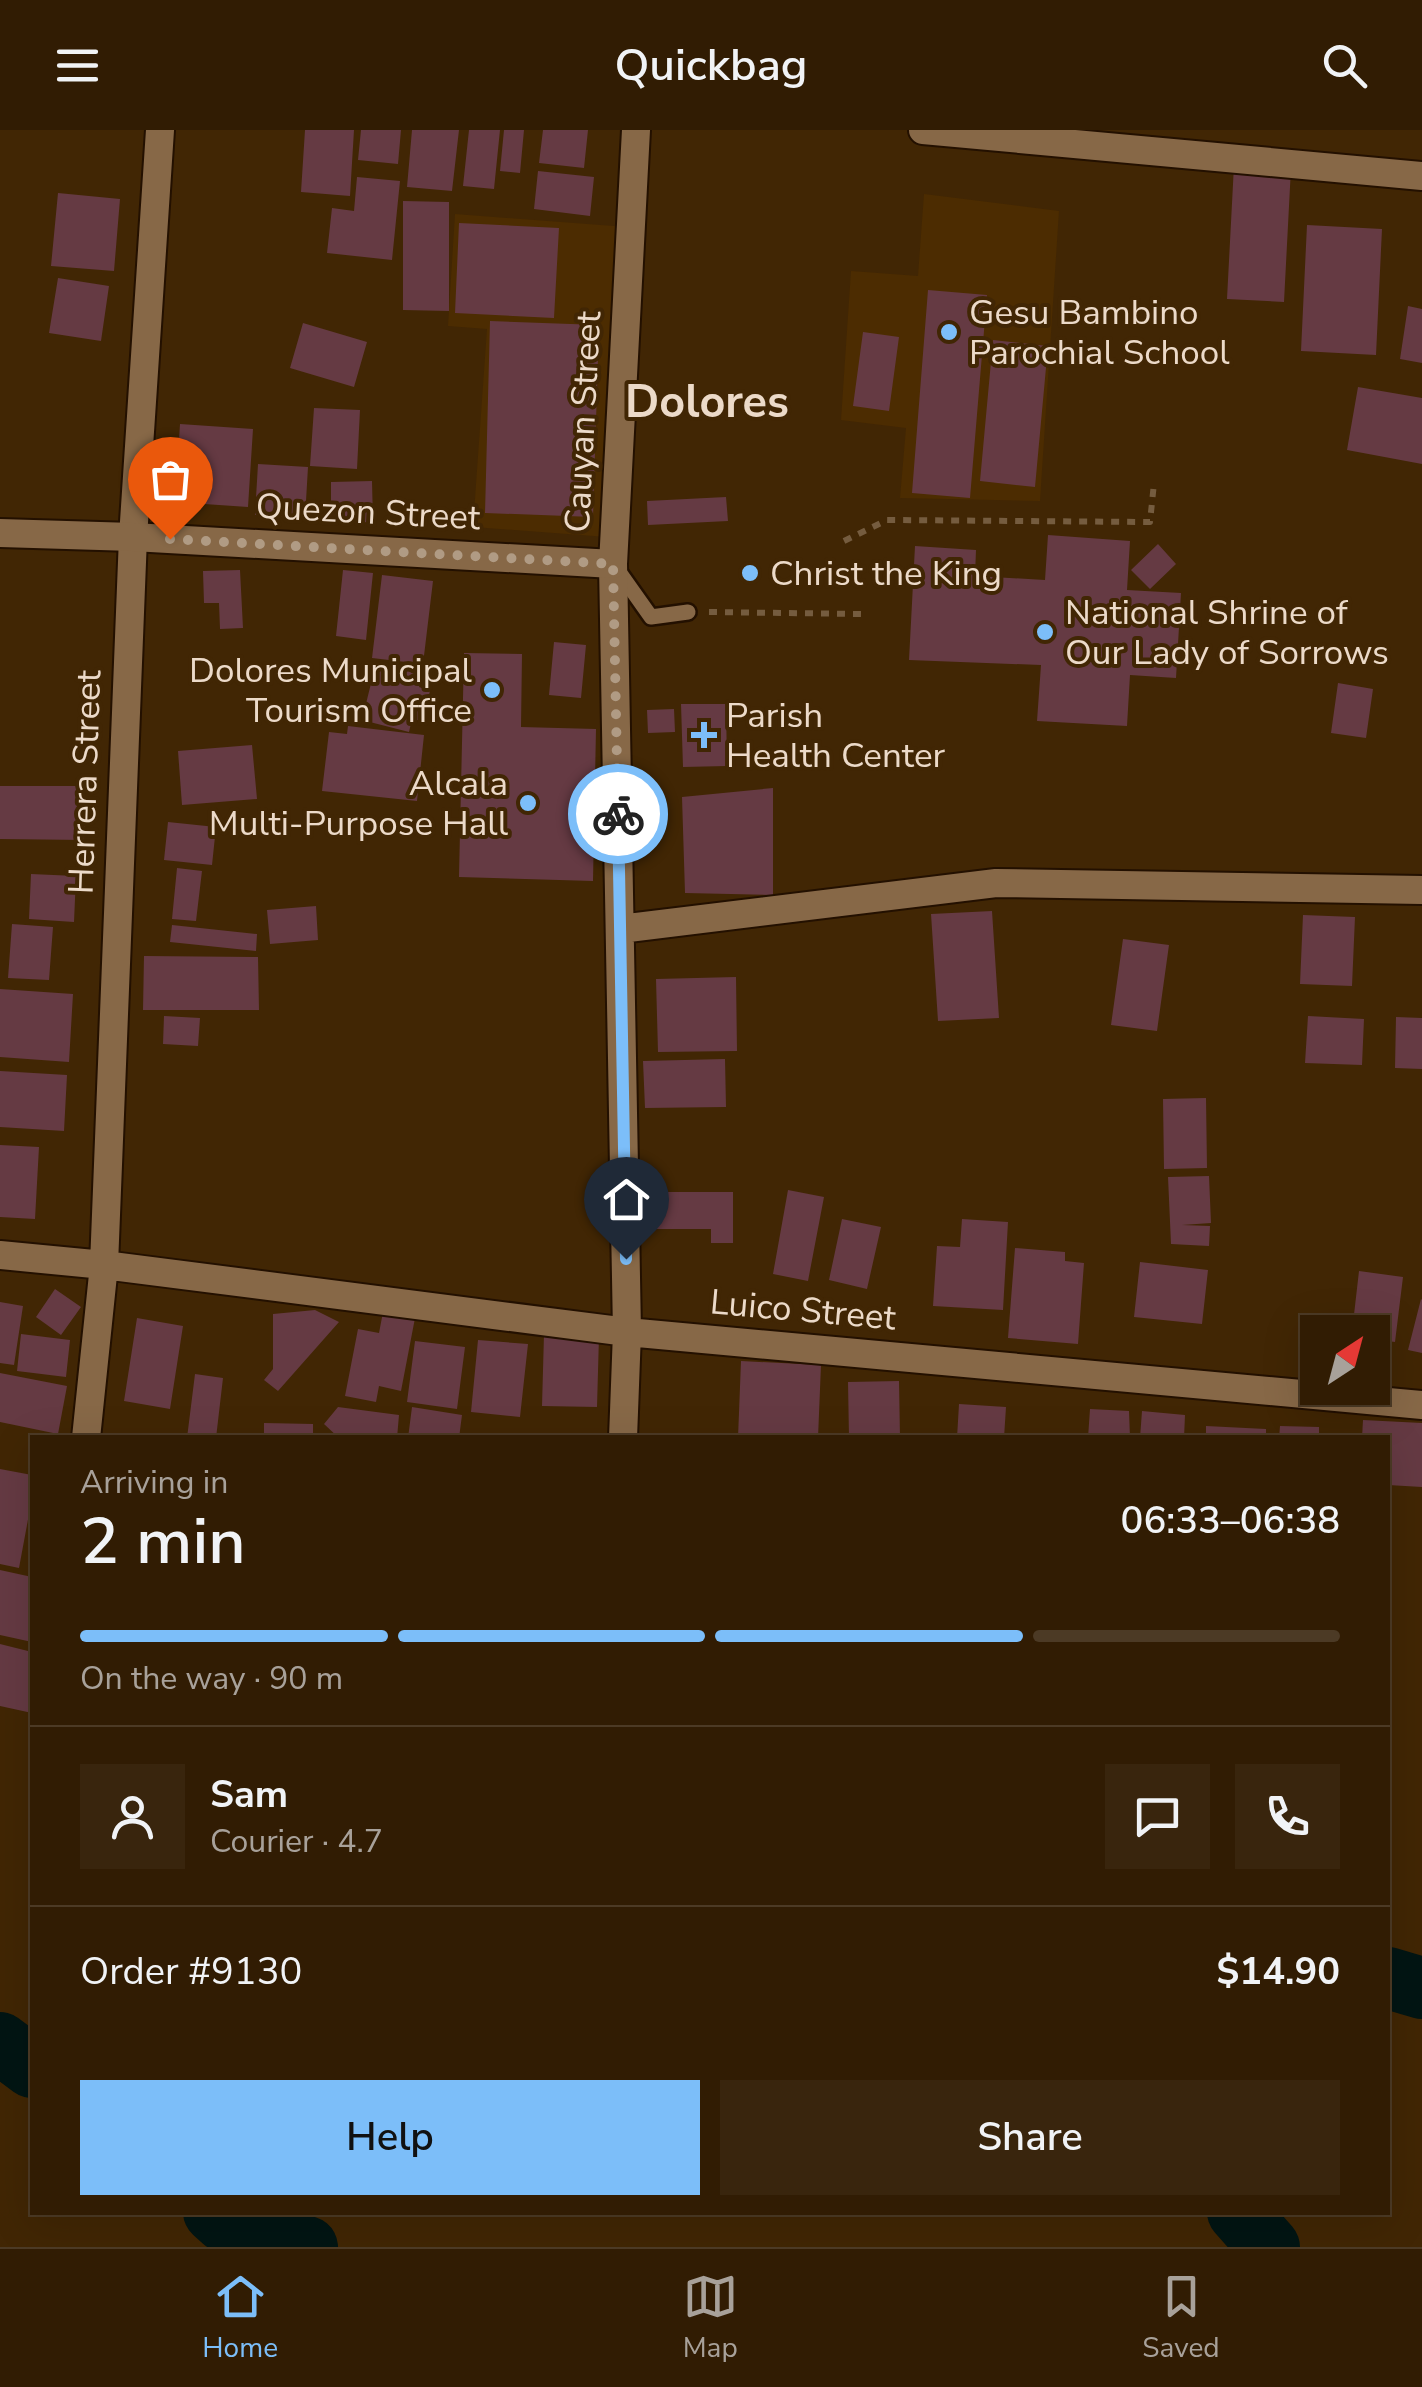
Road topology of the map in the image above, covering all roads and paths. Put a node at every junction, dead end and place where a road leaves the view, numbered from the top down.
1 (160, 130) edge
2 (636, 130) edge
3 (923, 130) edge
4 (1422, 176) edge
5 (1154, 482) dead end
6 (0, 533) edge
7 (132, 537) junction
8 (844, 541) dead end
9 (613, 564) junction
10 (688, 612) joint
11 (861, 614) dead end
12 (1422, 890) edge
13 (620, 929) junction
14 (0, 1255) edge
15 (104, 1265) junction
16 (627, 1332) junction
17 (1422, 1404) edge
18 (86, 1435) edge
19 (623, 1435) edge

1 - 7 street, Herrera Street
2 - 9 street, Cauyan Street
3 - 4 street
5 - 8 path
6 - 7 street, Quezon Street
7 - 9 street, Quezon Street
7 - 15 street, Herrera Street
9 - 10 lane
9 - 13 street, Cauyan Street
10 - 11 path
12 - 13 street
13 - 16 street, Cauyan Street
14 - 15 street, Luico Street
15 - 16 street, Luico Street
15 - 18 street, Herrera Street
16 - 17 street, Luico Street
16 - 19 street, Cauyan Street

